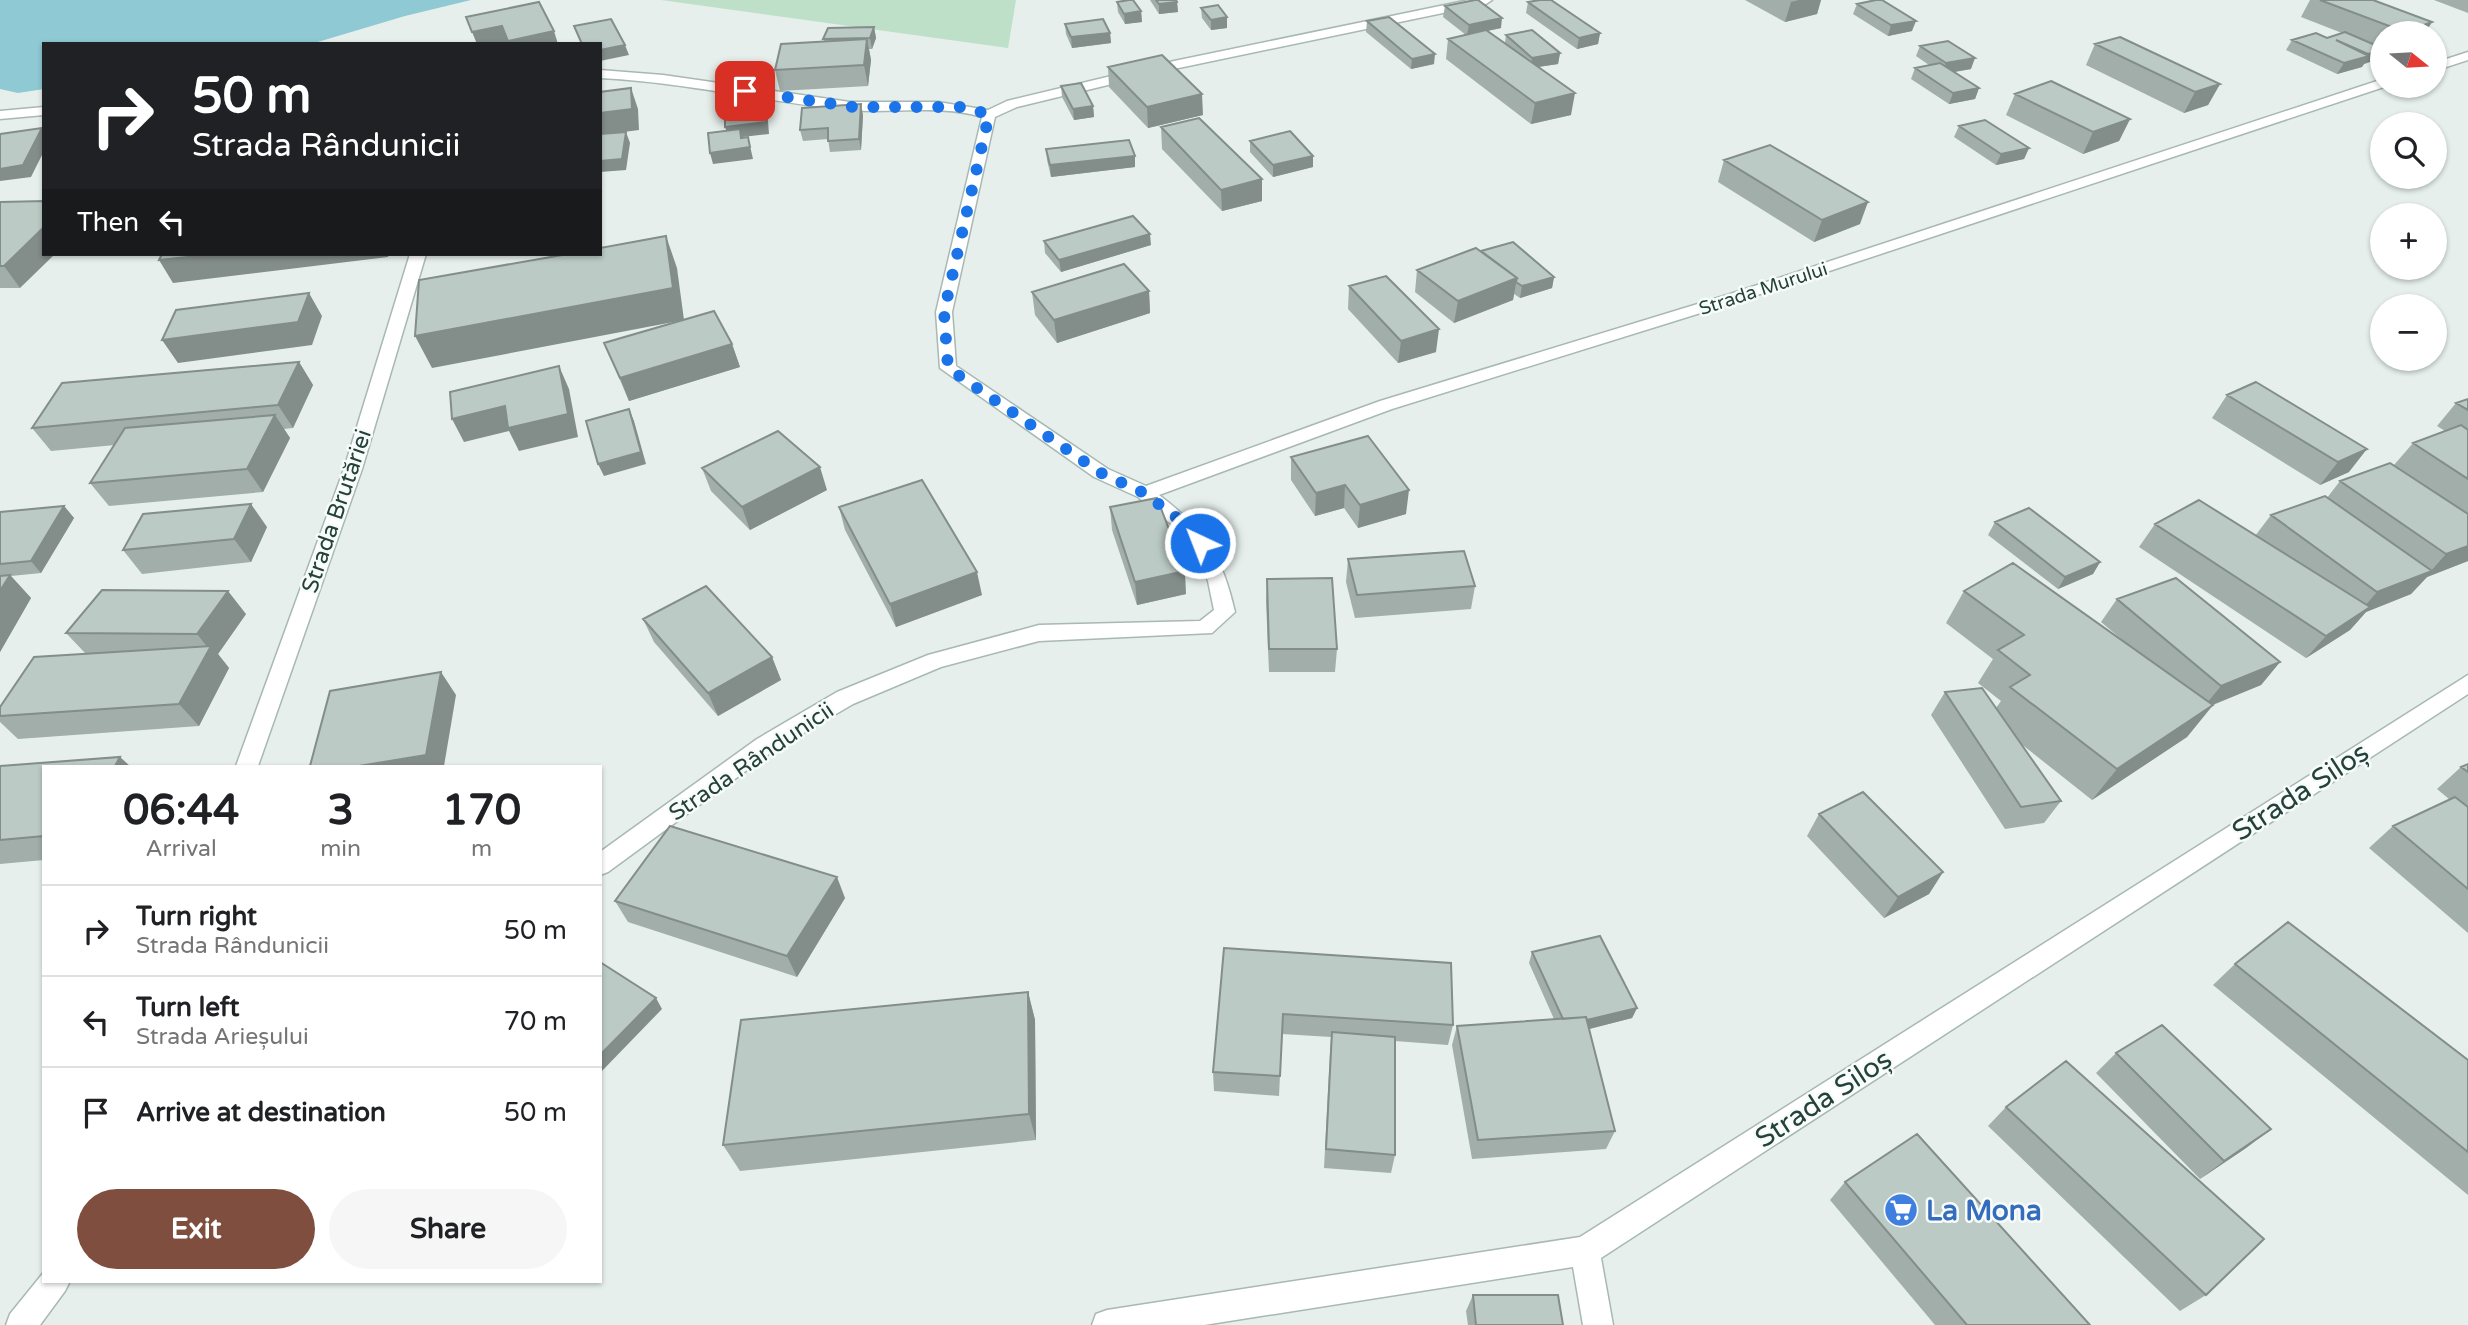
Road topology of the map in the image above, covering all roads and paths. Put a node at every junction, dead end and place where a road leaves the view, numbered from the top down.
1 (1486, 0) edge
2 (2468, 56) edge
3 (2447, 63) edge
4 (602, 74) edge
5 (2370, 88) edge
6 (42, 111) edge
7 (0, 115) edge
8 (989, 115) junction
9 (417, 256) edge
10 (1144, 493) junction
11 (2468, 683) edge
12 (247, 765) edge
13 (602, 863) edge
14 (1585, 1251) junction
15 (53, 1283) edge
16 (1176, 1320) edge
17 (21, 1325) edge
18 (1107, 1325) edge
19 (1598, 1325) edge

1 - 8 street
2 - 3 street
4 - 8 street
5 - 10 street, Strada Murului
6 - 7 street
8 - 10 street, Strada Rândunicii
9 - 12 street, Strada Brutăriei
10 - 13 street, Strada Rândunicii
11 - 14 street, Strada Siloș
14 - 16 street, Strada Siloș
14 - 19 street
15 - 17 street
16 - 18 street, Strada Siloș

